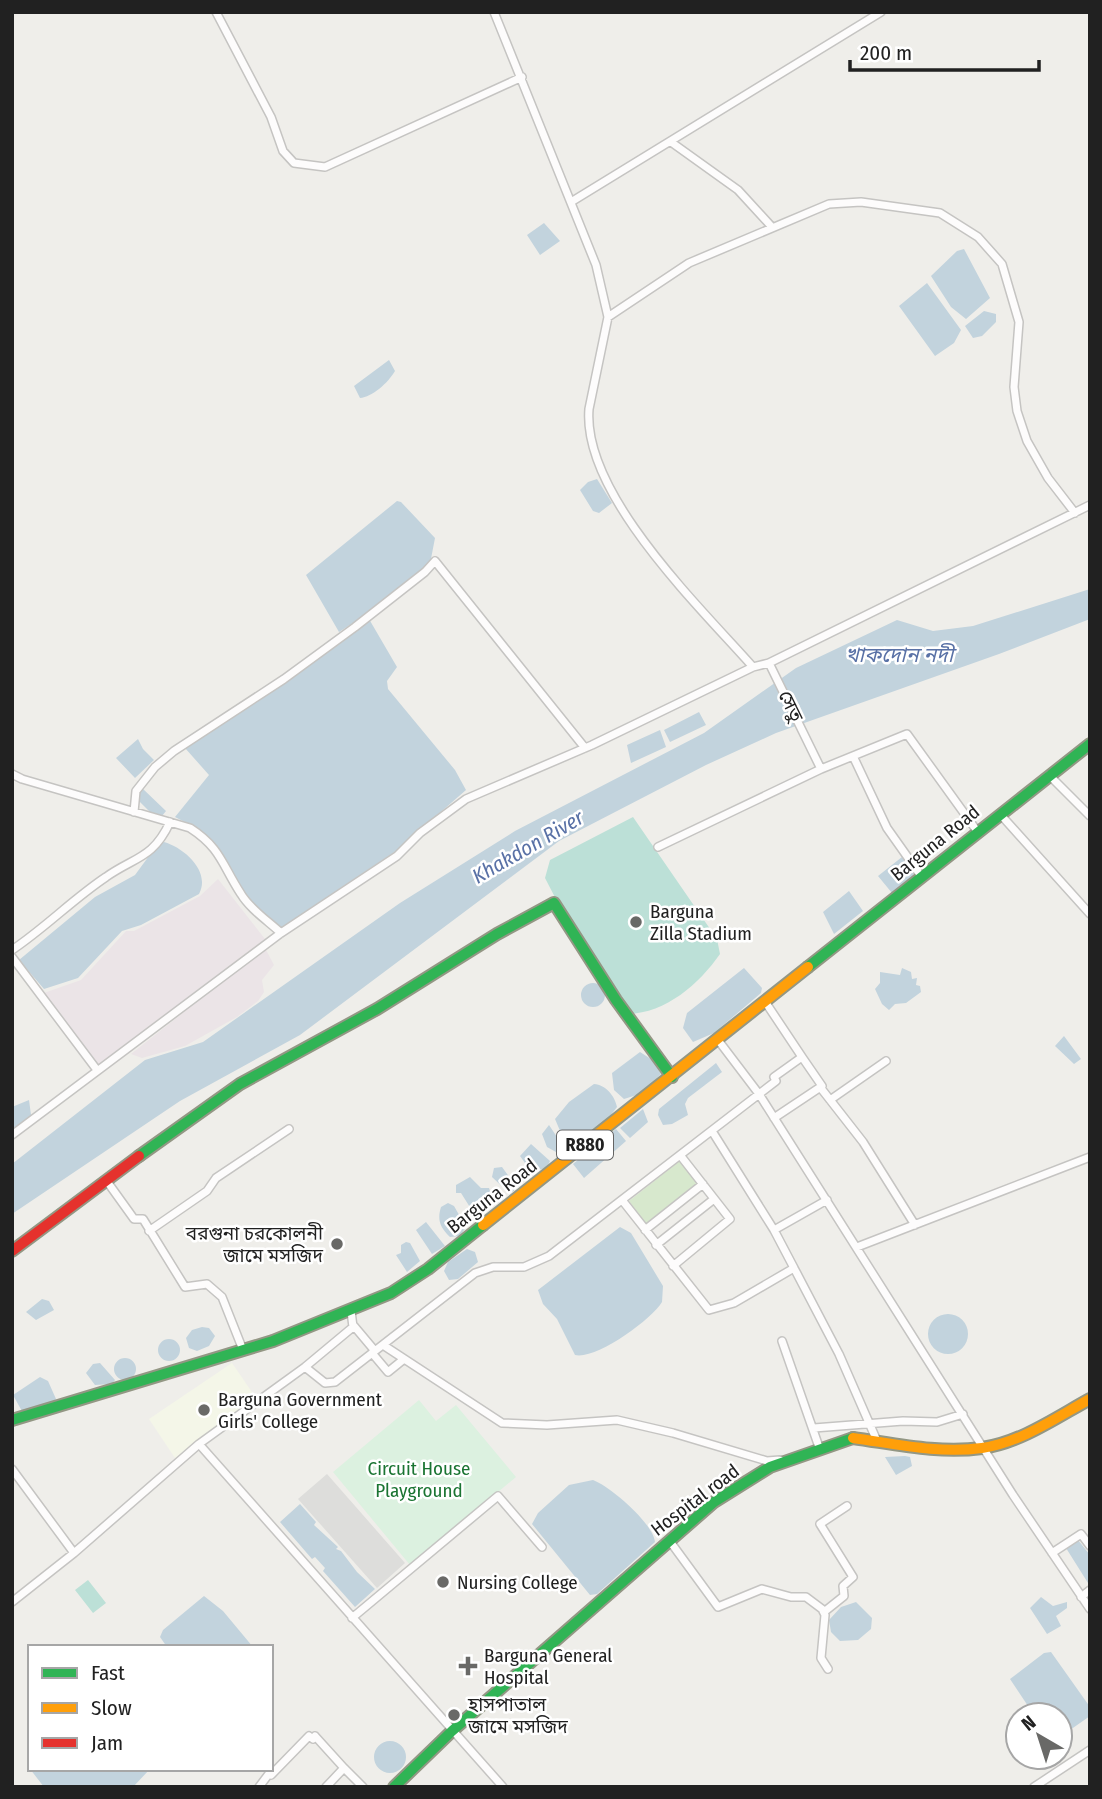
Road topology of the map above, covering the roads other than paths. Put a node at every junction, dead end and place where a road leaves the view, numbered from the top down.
1 (216, 12) edge
2 (494, 12) edge
3 (881, 12) edge
4 (522, 77) junction
5 (671, 142) junction
6 (571, 202) junction
7 (771, 226) junction
8 (608, 317) junction
9 (1090, 505) edge
10 (1075, 513) junction
11 (769, 663) junction
12 (753, 667) junction
13 (1090, 744) edge
14 (585, 748) junction
15 (853, 756) junction
16 (821, 769) junction
17 (12, 774) edge
18 (1049, 775) junction
19 (134, 812) junction
20 (999, 814) junction
21 (1090, 816) edge
22 (170, 822) junction
23 (977, 831) junction
24 (658, 847) dead end
25 (921, 876) junction
26 (1090, 914) edge
27 (281, 933) junction
28 (12, 950) edge
29 (12, 957) edge
30 (766, 1003) junction
31 (718, 1040) junction
32 (802, 1057) junction
33 (886, 1061) dead end
34 (97, 1070) junction
35 (671, 1077) junction
36 (820, 1087) junction
37 (759, 1094) junction
38 (830, 1100) junction
39 (774, 1118) junction
40 (289, 1129) dead end
41 (712, 1131) junction
42 (12, 1135) edge
43 (680, 1155) junction
44 (1090, 1157) edge
45 (106, 1180) junction
46 (703, 1184) junction
47 (714, 1199) junction
48 (622, 1200) junction
49 (827, 1200) junction
50 (915, 1225) junction
51 (645, 1230) junction
52 (774, 1230) junction
53 (149, 1231) junction
54 (656, 1245) junction
55 (856, 1247) junction
56 (12, 1251) edge
57 (673, 1266) junction
58 (794, 1268) junction
59 (351, 1311) junction
60 (354, 1325) junction
61 (782, 1341) dead end
62 (383, 1345) junction
63 (243, 1350) junction
64 (373, 1352) junction
65 (404, 1359) junction
66 (305, 1367) junction
67 (1090, 1399) edge
68 (963, 1414) junction
69 (12, 1420) edge
70 (870, 1424) junction
71 (815, 1429) junction
72 (877, 1441) junction
73 (199, 1444) junction
74 (819, 1446) junction
75 (985, 1448) junction
76 (791, 1459) junction
77 (12, 1469) edge
78 (847, 1506) dead end
79 (669, 1540) junction
80 (1090, 1546) edge
81 (542, 1547) dead end
82 (74, 1553) junction
83 (1052, 1553) junction
84 (1090, 1590) edge
85 (1081, 1597) junction
86 (12, 1602) edge
87 (1090, 1609) edge
88 (824, 1612) junction
89 (352, 1618) junction
90 (828, 1670) dead end
91 (452, 1731) junction
92 (1090, 1751) edge
93 (344, 1768) junction
94 (273, 1770) edge
95 (271, 1772) edge
96 (259, 1787) edge
97 (326, 1787) edge
98 (363, 1787) edge
99 (394, 1787) edge
100 (503, 1787) edge
101 (1034, 1787) edge

1 - 4 street
2 - 4 street
3 - 5 street
4 - 6 street
5 - 6 street
5 - 7 street
6 - 8 street
7 - 8 street
7 - 10 street
8 - 12 street
9 - 10 street
10 - 11 street
11 - 12 street
11 - 16 street, সেতু
12 - 14 street
13 - 18 street, Barguna Road / R880
14 - 19 street
14 - 27 street
15 - 16 street
15 - 23 street
15 - 25 street
16 - 24 street
17 - 19 street
18 - 20 street, Barguna Road / R880
18 - 21 street
19 - 22 street
20 - 23 street, Barguna Road / R880
20 - 26 street
22 - 27 street
22 - 28 street
23 - 25 street, Barguna Road / R880
25 - 30 street, Barguna Road / R880
27 - 34 street
29 - 34 street
30 - 31 street, Barguna Road / R880
30 - 32 street
31 - 35 street, Barguna Road / R880
31 - 37 street
32 - 36 street
32 - 37 street
33 - 38 street
34 - 42 street
35 - 45 street
35 - 59 street, Barguna Road / R880
36 - 38 street
36 - 39 street
37 - 39 street
37 - 41 street
38 - 50 street
39 - 49 street
40 - 53 street
41 - 43 street
41 - 52 street
43 - 46 street
43 - 48 street
44 - 50 street
45 - 53 street
45 - 56 street
46 - 47 street
46 - 51 street
47 - 54 street
47 - 57 street
48 - 51 street
48 - 62 street
49 - 52 street
49 - 55 street
50 - 55 street
51 - 54 street
52 - 58 street
53 - 63 street
54 - 57 street
55 - 68 street
57 - 58 street
58 - 70 street
59 - 60 street
59 - 63 street, Barguna Road / R880
60 - 64 street
60 - 66 street
61 - 71 street
62 - 64 street
62 - 65 street
63 - 69 street, Barguna Road / R880
64 - 65 street
64 - 66 street
65 - 76 street
66 - 73 street
67 - 75 street, Hospital road
68 - 70 street
68 - 75 street
70 - 71 street
70 - 72 street
71 - 74 street
72 - 74 street, Hospital road
72 - 75 street, Hospital road
73 - 82 street
73 - 89 street
74 - 76 street, Hospital road
75 - 83 street
76 - 79 street, Hospital road
77 - 82 street
78 - 88 street
79 - 88 street
79 - 91 street, Hospital road
80 - 83 street
81 - 89 street
82 - 86 street
83 - 85 street
84 - 85 street
85 - 87 street
88 - 90 street
89 - 91 street
91 - 99 street, Hospital road
91 - 100 street
92 - 101 street
93 - 94 street
93 - 97 street
93 - 98 street
95 - 96 street

